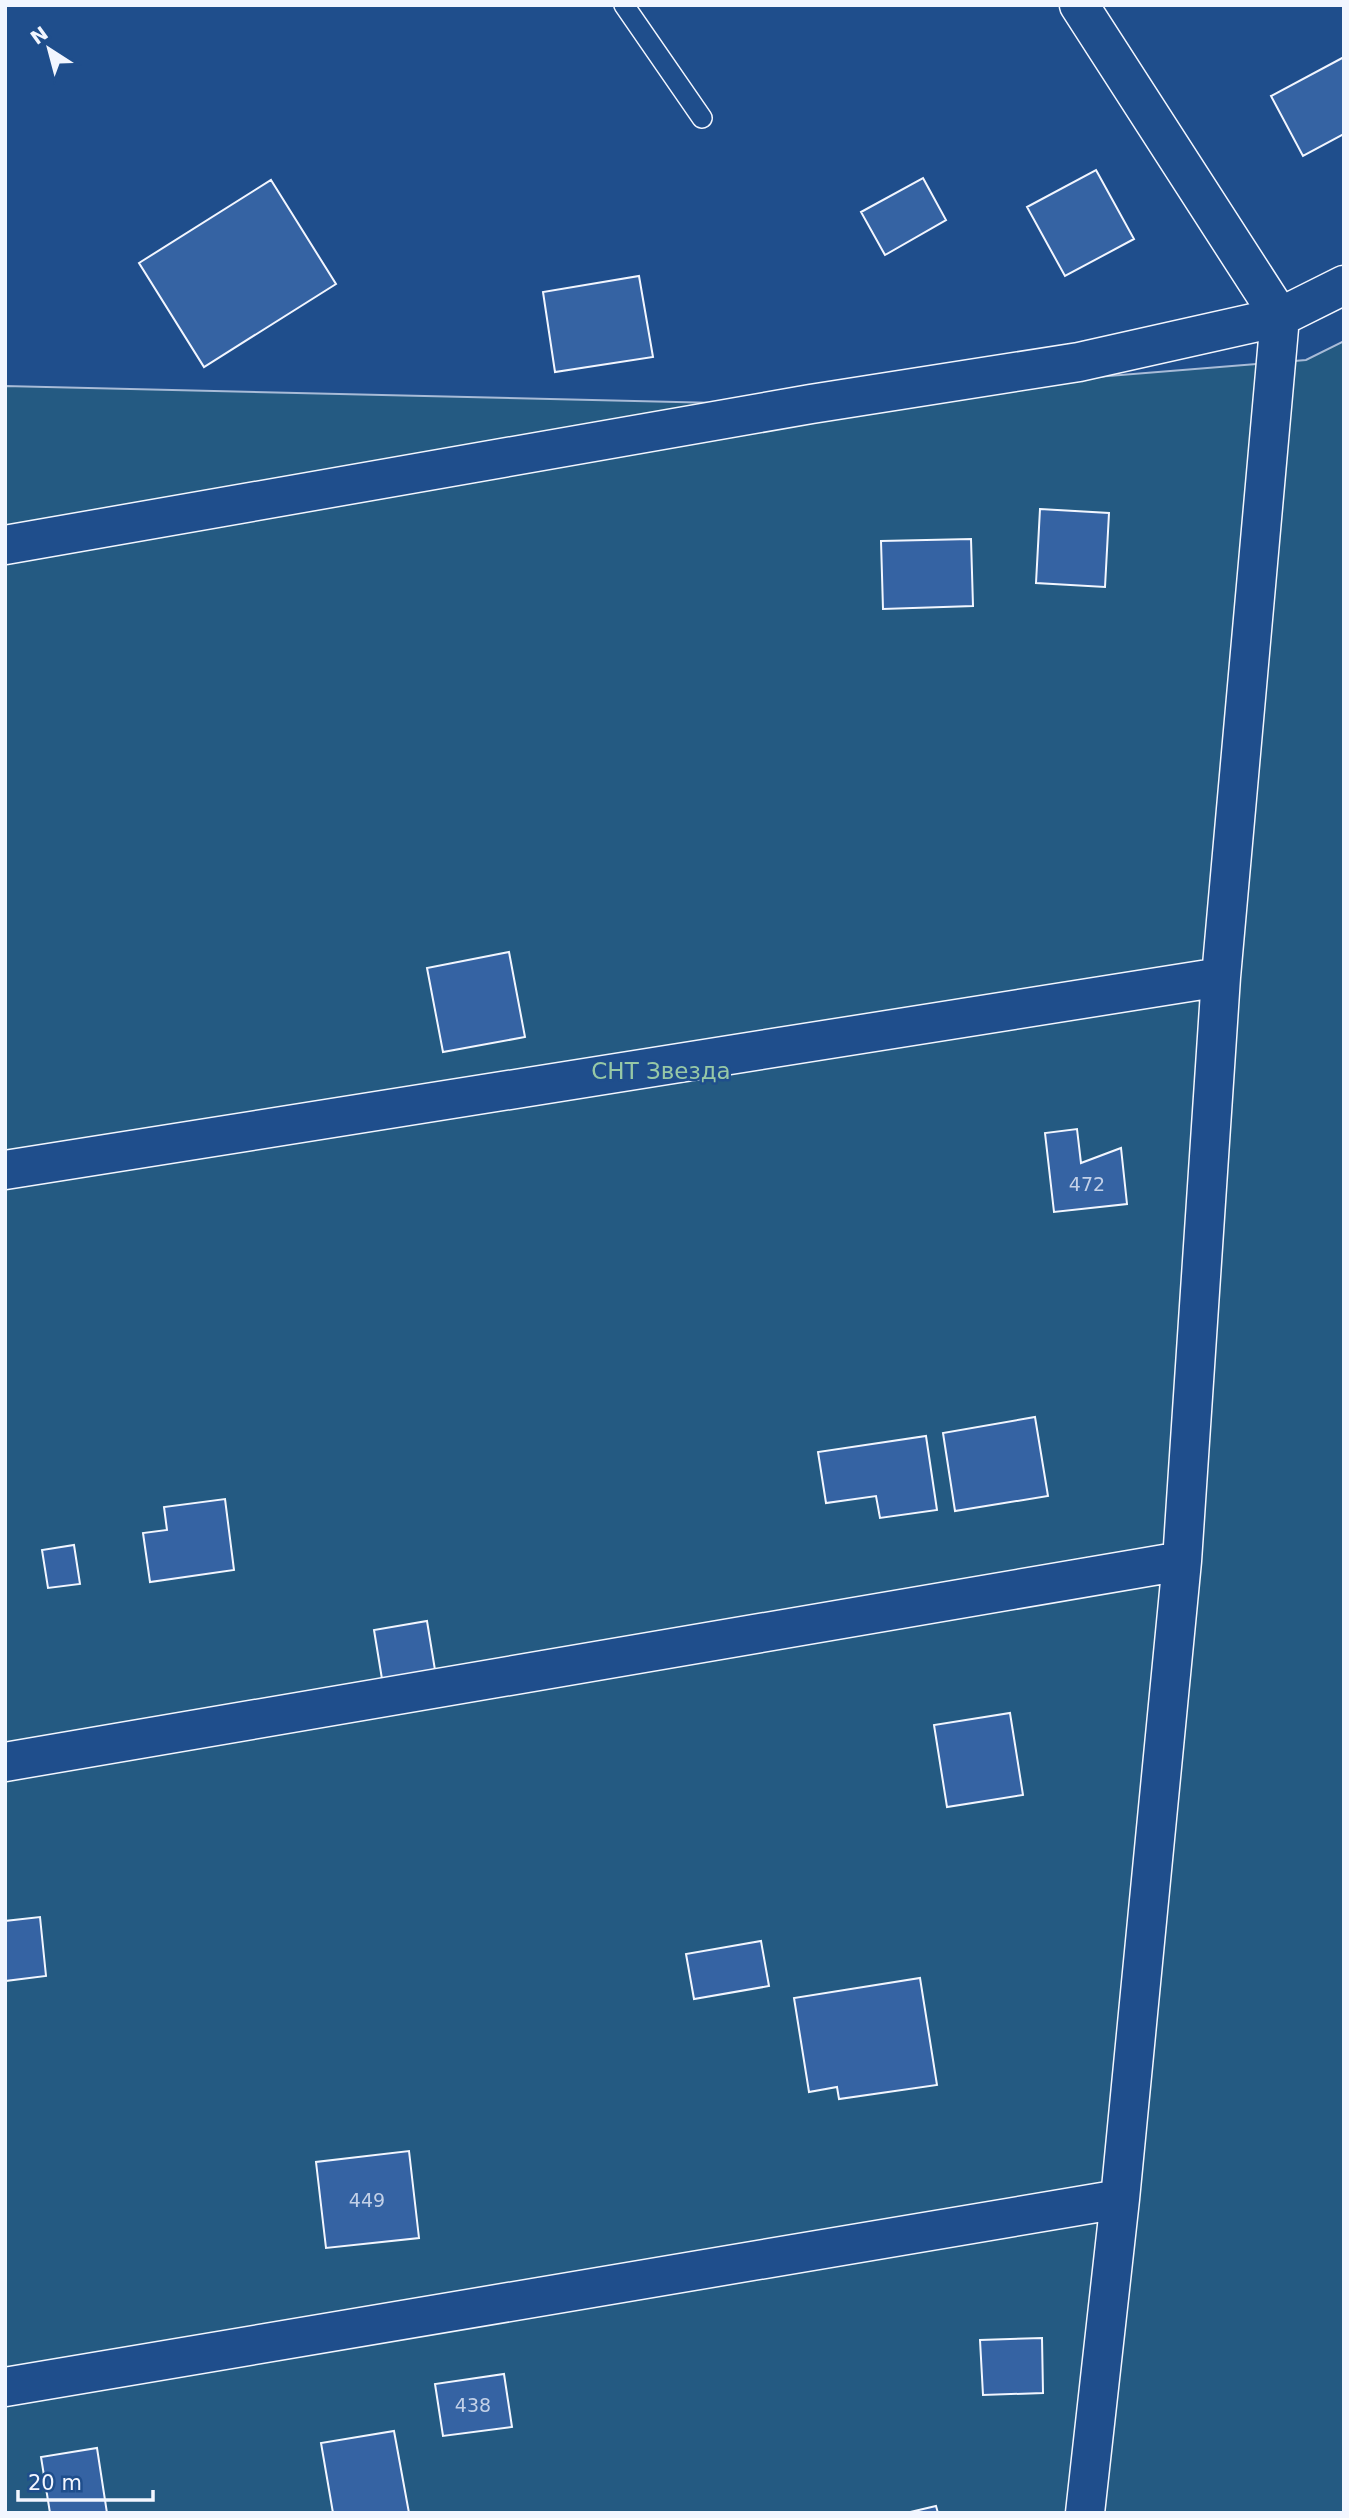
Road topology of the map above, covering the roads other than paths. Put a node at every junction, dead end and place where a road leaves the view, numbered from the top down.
1 (624, 5) edge
2 (1079, 5) edge
3 (702, 118) dead end
4 (1344, 285) edge
5 (1280, 317) junction
6 (5, 545) edge
7 (1221, 976) junction
8 (5, 1170) edge
9 (1182, 1561) junction
10 (5, 1762) edge
11 (1119, 2199) junction
12 (5, 2387) edge
13 (1085, 2513) edge

1 - 3 lane
2 - 5 street
4 - 5 street
5 - 6 street
5 - 7 street
7 - 8 street
7 - 9 street
9 - 10 street
9 - 11 street
11 - 12 street
11 - 13 street

